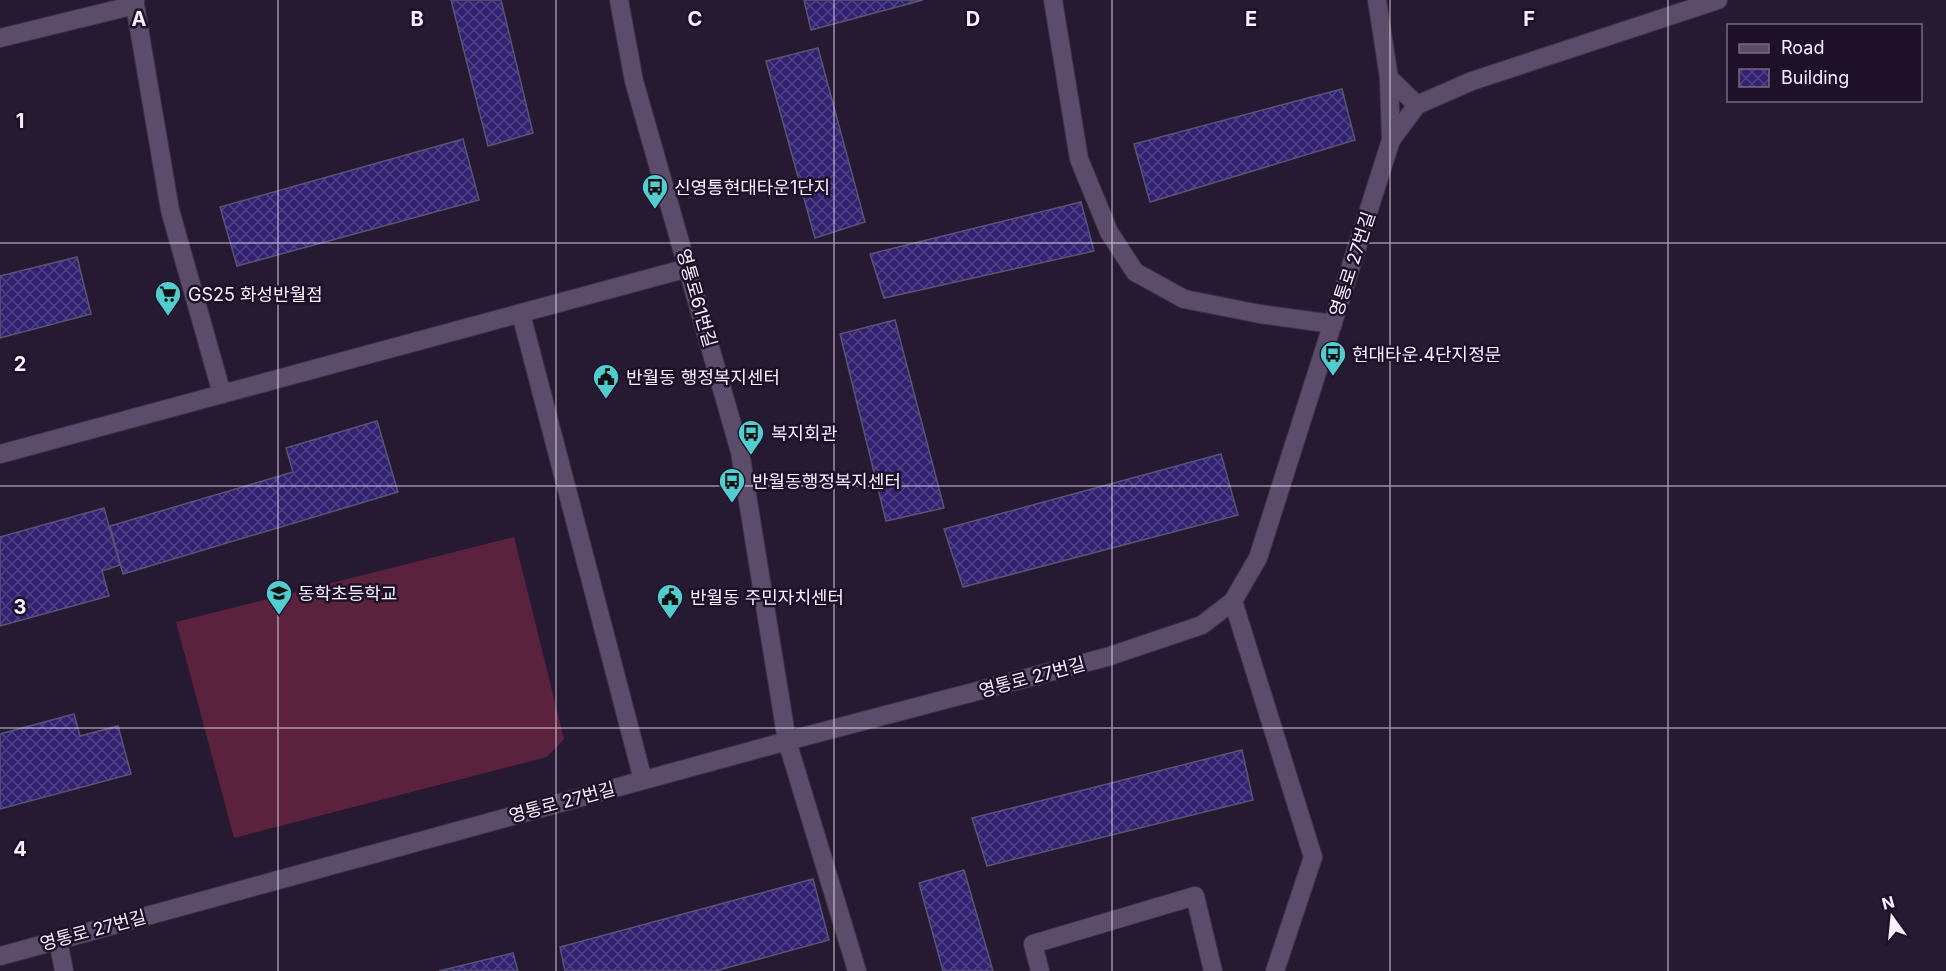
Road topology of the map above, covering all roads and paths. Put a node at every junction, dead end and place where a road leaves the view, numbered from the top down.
1 (619, 0) edge
2 (1053, 0) edge
3 (1377, 0) edge
4 (1719, 0) edge
5 (135, 2) edge
6 (0, 38) edge
7 (1389, 78) junction
8 (1417, 105) junction
9 (1391, 140) junction
10 (688, 268) junction
11 (521, 314) junction
12 (1333, 324) junction
13 (222, 394) junction
14 (0, 454) edge
15 (1233, 601) junction
16 (787, 741) junction
17 (642, 780) junction
18 (58, 940) junction
19 (0, 956) edge
20 (64, 971) edge
21 (857, 971) edge
22 (1040, 971) edge
23 (1213, 971) edge
24 (1275, 971) edge

1 - 10 street, 영통로61번길
2 - 12 street
3 - 7 street
4 - 8 street, 영통로 27번길
5 - 6 street
5 - 13 street
7 - 8 street
7 - 9 street
8 - 9 street, 영통로 27번길
9 - 12 street, 영통로 27번길
10 - 11 street
10 - 16 street, 영통로61번길
11 - 13 street
11 - 17 street
12 - 15 street, 영통로 27번길
13 - 14 street
15 - 16 street, 영통로 27번길
15 - 24 street
16 - 17 street, 영통로 27번길
16 - 21 street, 영통로61번길
17 - 18 street, 영통로 27번길
18 - 19 street, 영통로 27번길
18 - 20 street
22 - 23 street

